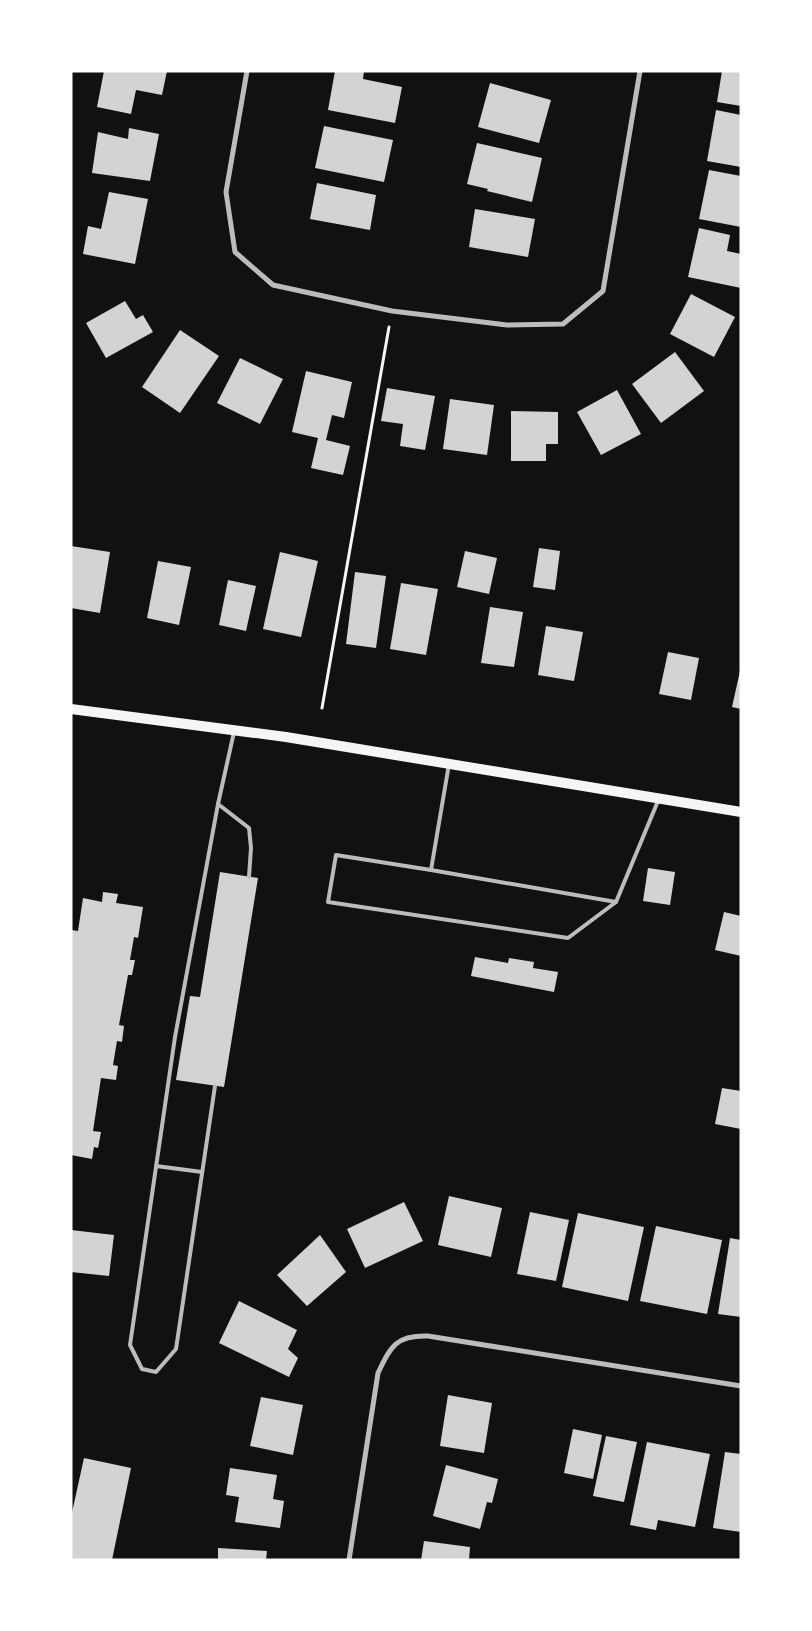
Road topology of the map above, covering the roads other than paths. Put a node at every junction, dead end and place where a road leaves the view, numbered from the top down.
1 (247, 71) edge
2 (640, 71) edge
3 (71, 709) edge
4 (234, 730) junction
5 (449, 764) junction
6 (659, 798) junction
7 (218, 804) junction
8 (741, 812) edge
9 (430, 870) junction
10 (249, 877) dead end
11 (616, 902) junction
12 (216, 1086) dead end
13 (156, 1166) junction
14 (202, 1172) junction
15 (741, 1386) edge
16 (349, 1560) edge

1 - 2 street
3 - 4 main road
4 - 5 main road
4 - 7 lane
5 - 6 main road
5 - 9 lane
6 - 8 main road
6 - 11 lane
7 - 10 lane
7 - 13 lane
9 - 11 lane
9 - 11 lane
12 - 14 lane
13 - 14 lane
13 - 14 lane
15 - 16 street

